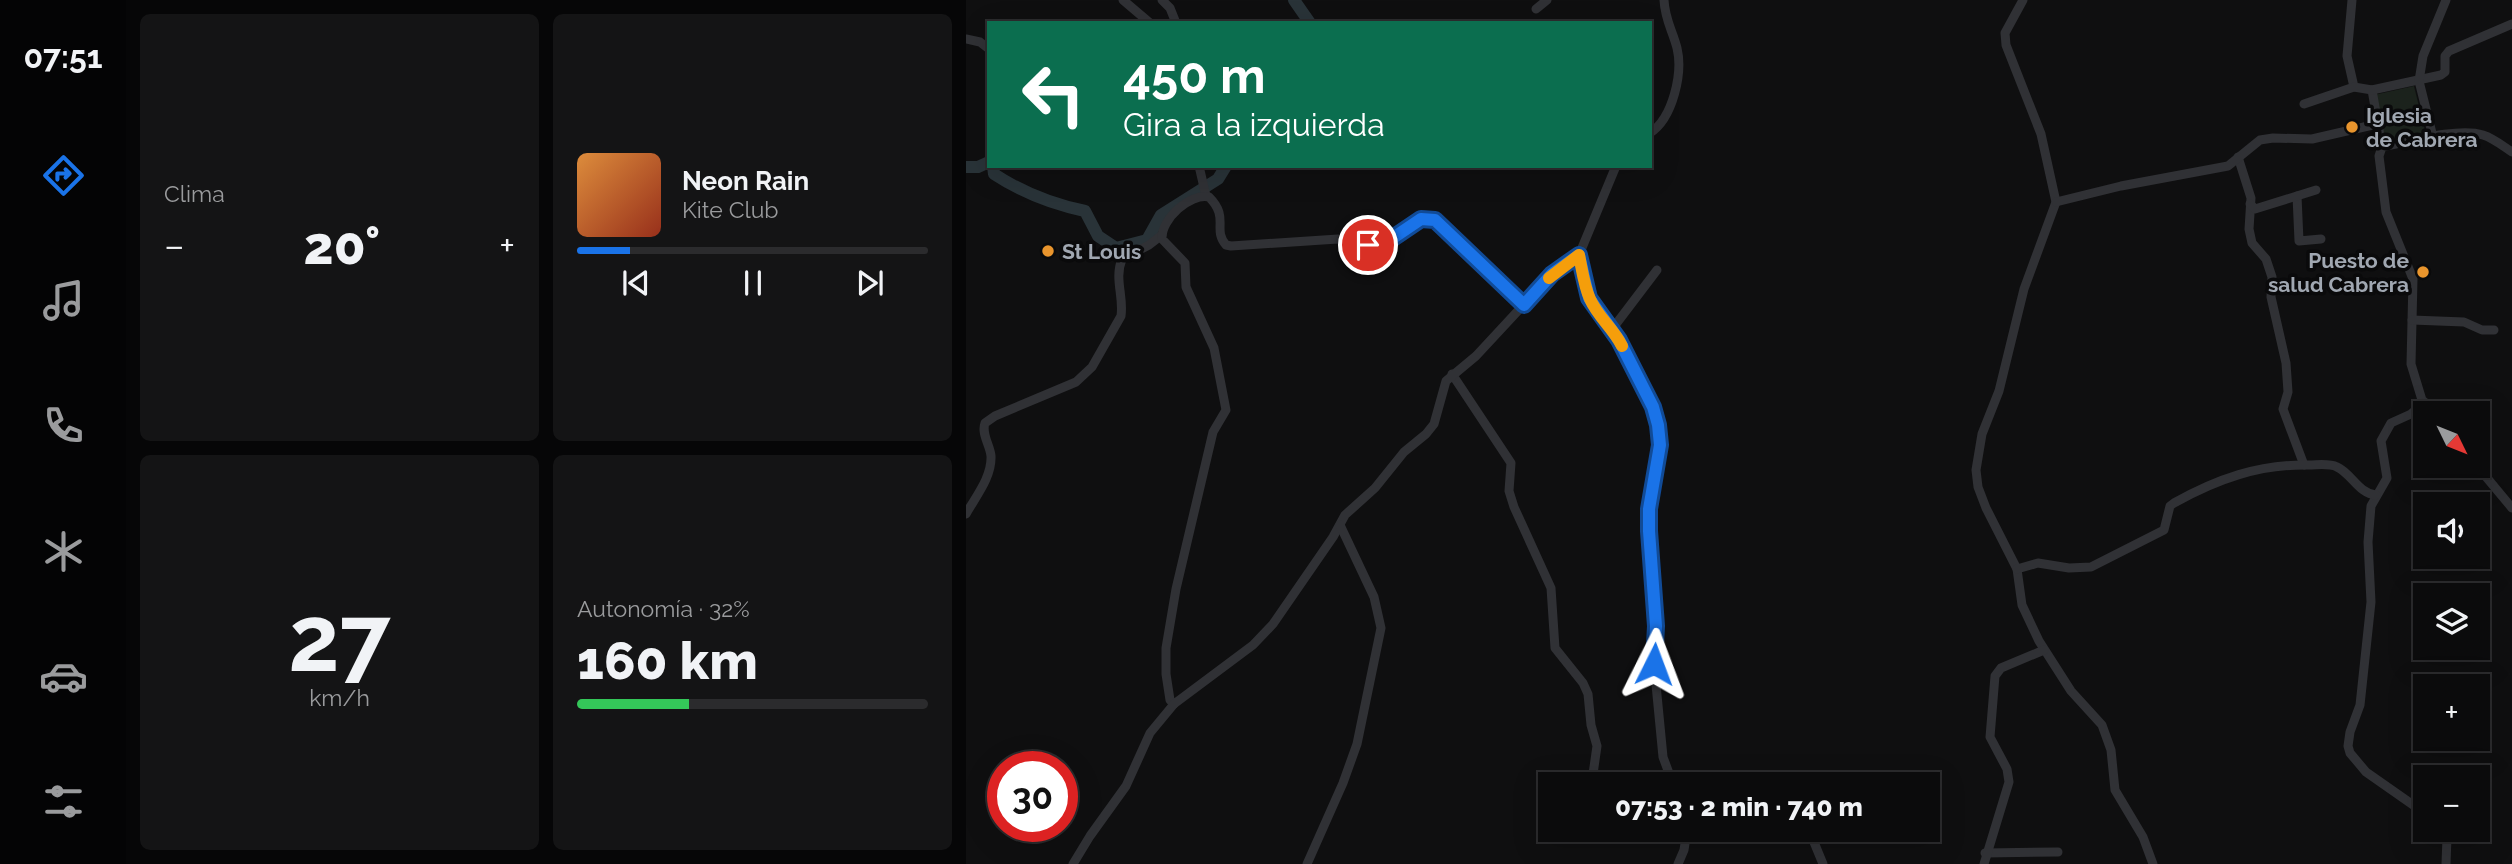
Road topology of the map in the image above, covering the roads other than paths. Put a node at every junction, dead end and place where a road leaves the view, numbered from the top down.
1 (1122, 0) edge
2 (1162, 0) edge
3 (1546, 0) edge
4 (1664, 0) edge
5 (2023, 0) edge
6 (2352, 0) edge
7 (2446, 0) edge
8 (1535, 9) dead end
9 (1148, 21) edge
10 (1175, 21) edge
11 (2512, 24) edge
12 (966, 39) edge
13 (987, 47) edge
14 (2419, 81) junction
15 (2354, 87) junction
16 (2372, 90) junction
17 (2304, 104) dead end
18 (2377, 124) junction
19 (1652, 131) edge
20 (2433, 137) junction
21 (2512, 139) edge
22 (2503, 146) junction
23 (2382, 148) junction
24 (2512, 152) edge
25 (2238, 158) junction
26 (1199, 168) edge
27 (1615, 168) edge
28 (1204, 189) junction
29 (2316, 190) dead end
30 (2297, 196) junction
31 (2056, 202) junction
32 (2250, 204) junction
33 (1162, 235) junction
34 (2321, 239) dead end
35 (1579, 255) junction
36 (1657, 270) dead end
37 (1524, 305) junction
38 (2412, 320) junction
39 (1613, 328) junction
40 (2494, 330) dead end
41 (1452, 374) junction
42 (2423, 401) edge
43 (2413, 413) edge
44 (2304, 465) junction
45 (2487, 478) edge
46 (2376, 495) junction
47 (2512, 508) edge
48 (966, 514) edge
49 (1340, 525) junction
50 (2017, 569) junction
51 (2044, 650) junction
52 (1174, 704) junction
53 (1593, 772) edge
54 (1669, 772) edge
55 (2413, 805) edge
56 (1685, 842) edge
57 (1814, 842) edge
58 (2446, 842) edge
59 (2058, 852) dead end
60 (1985, 853) junction
61 (1073, 864) edge
62 (1307, 864) edge
63 (1678, 864) edge
64 (1823, 864) edge
65 (1984, 864) edge
66 (2153, 864) edge
67 (2446, 864) edge

1 - 9 street
2 - 10 street
3 - 8 street
4 - 19 street
5 - 31 street
6 - 15 street
7 - 14 street
11 - 14 street
12 - 13 street
14 - 16 street
14 - 20 street
15 - 16 street
15 - 17 street
16 - 18 street
18 - 23 street
18 - 25 street
20 - 22 street
20 - 23 street
21 - 22 street
22 - 24 street
23 - 38 street
25 - 31 street
25 - 32 street
26 - 28 street
27 - 35 street
28 - 33 street
28 - 37 street
29 - 30 street
30 - 32 street
30 - 34 street
31 - 50 street
32 - 44 street
33 - 48 street
33 - 52 street
35 - 37 street
35 - 39 street
36 - 39 street
37 - 41 street
38 - 40 street
38 - 42 street
39 - 54 street
41 - 49 street
41 - 53 street
43 - 46 street
44 - 46 street
44 - 50 street
45 - 47 street
46 - 55 street
49 - 52 street
49 - 62 street
50 - 51 street
51 - 60 street
51 - 66 street
52 - 61 street
56 - 63 street
57 - 64 street
58 - 67 street
59 - 60 street
60 - 65 street

